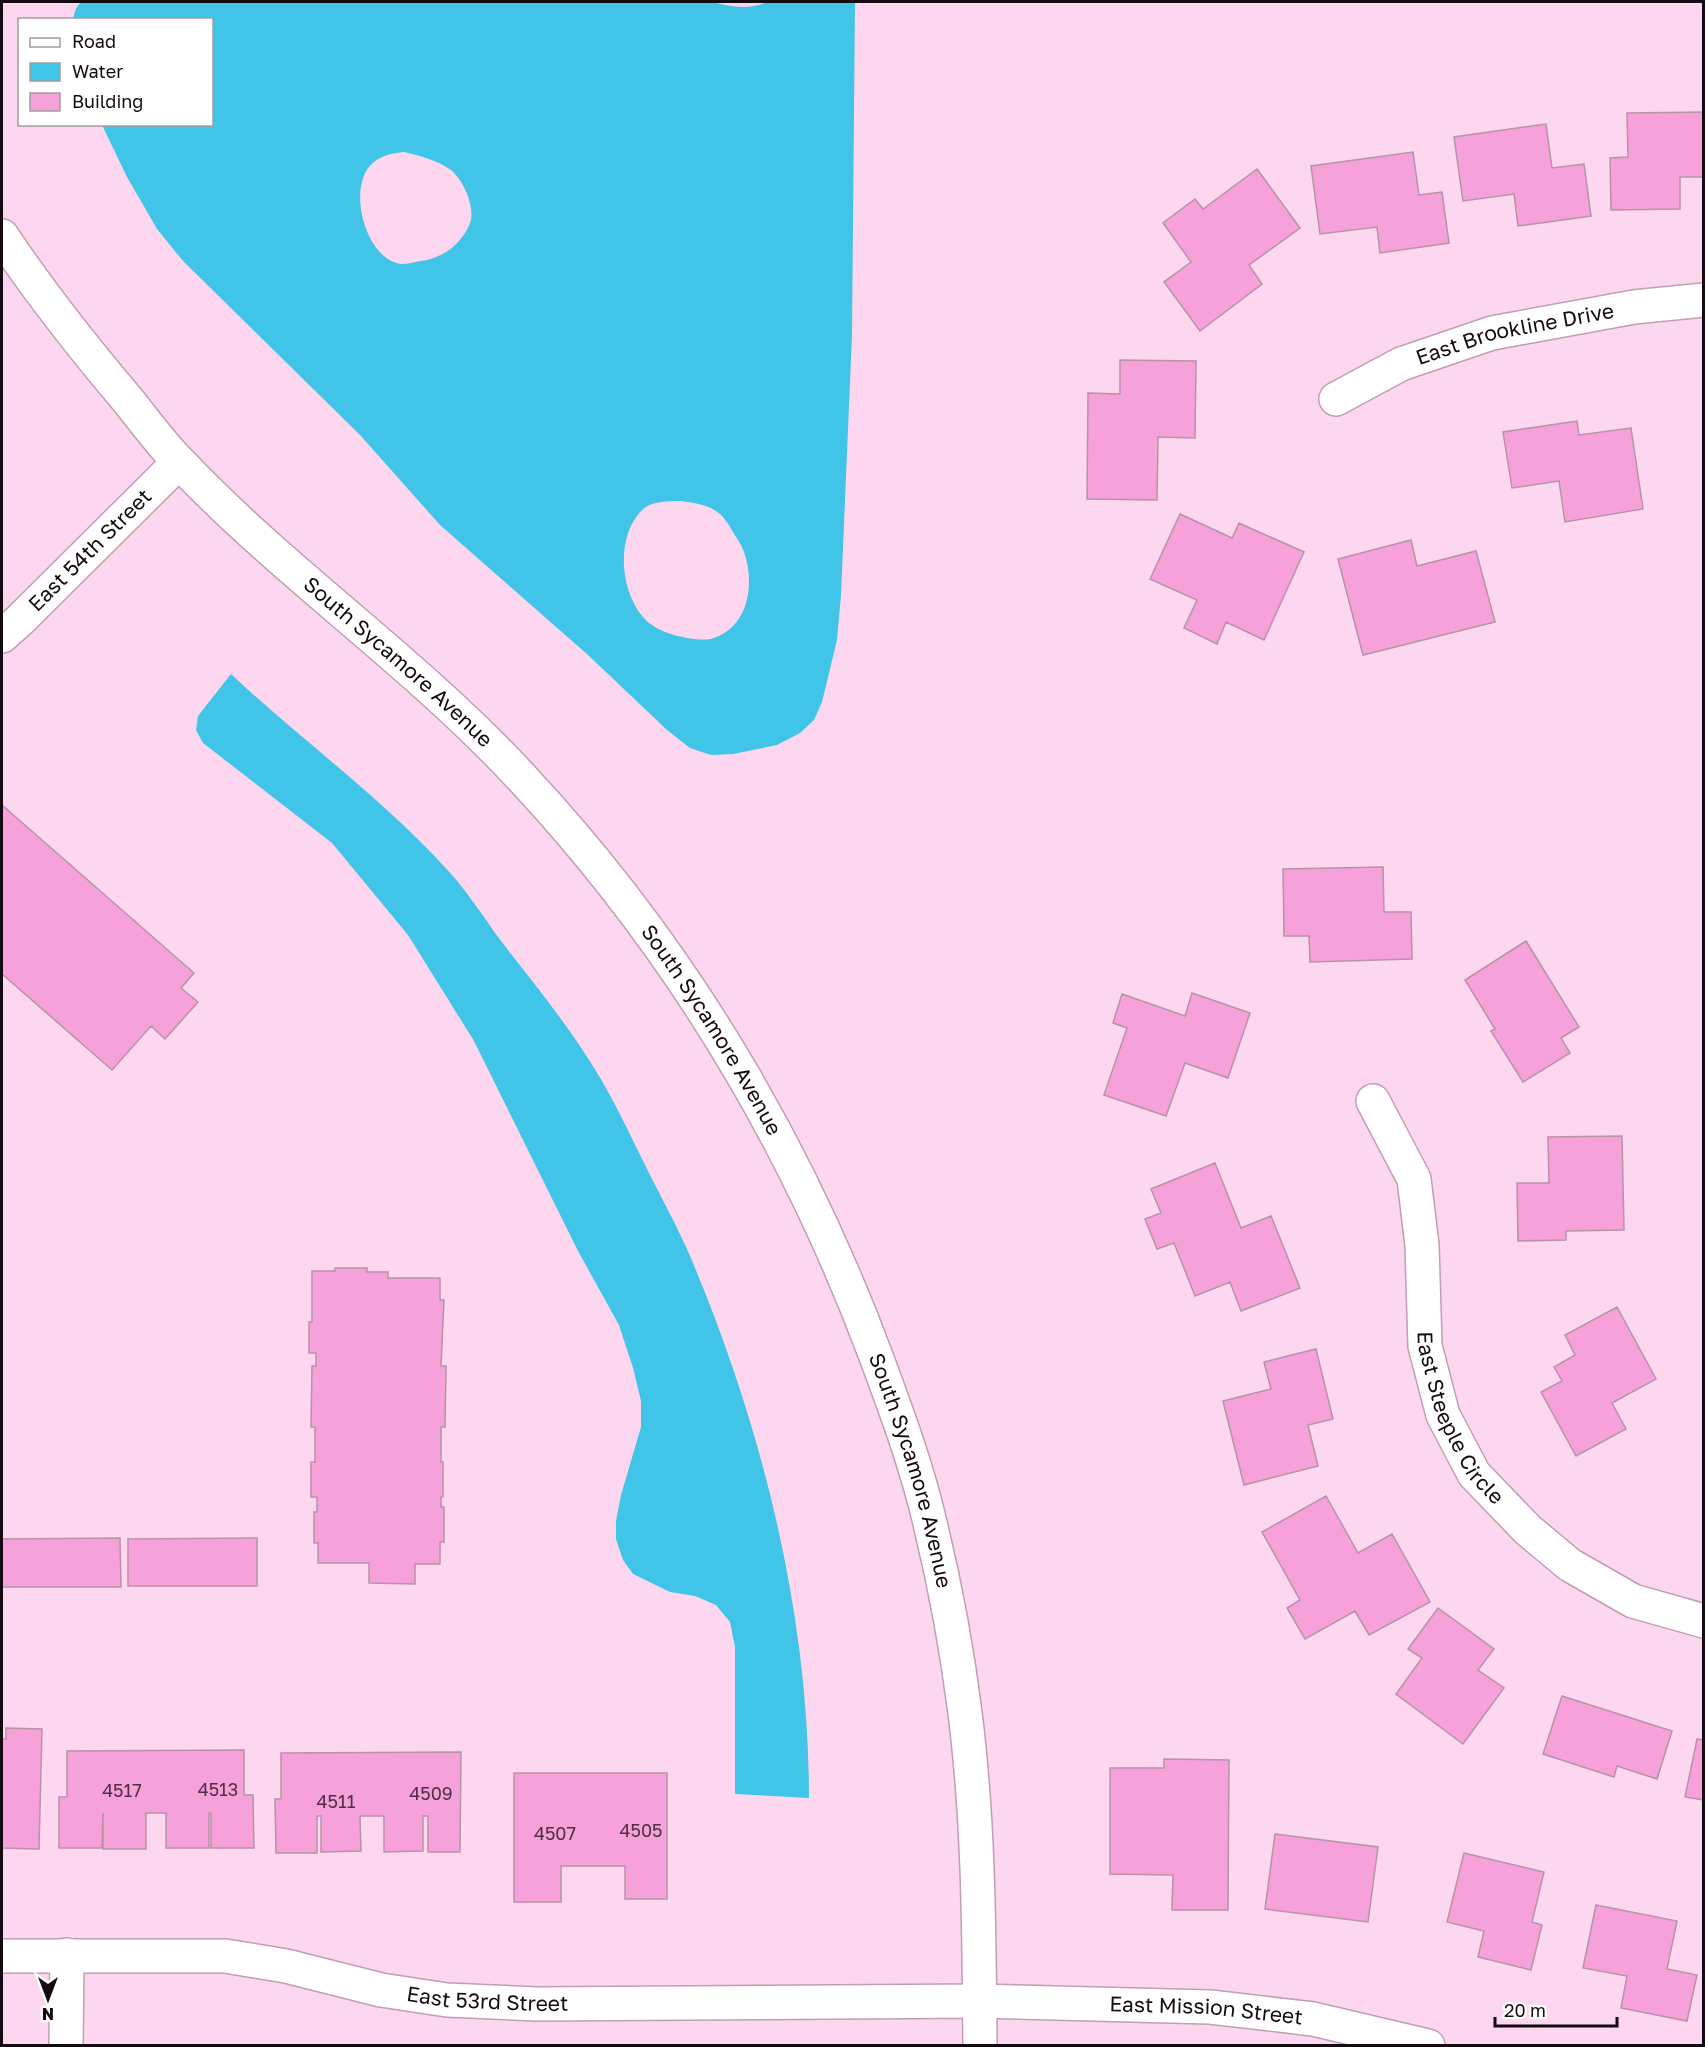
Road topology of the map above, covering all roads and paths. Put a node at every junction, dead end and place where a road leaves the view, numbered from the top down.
1 (2, 236) edge
2 (1704, 300) edge
3 (1336, 399) dead end
4 (179, 462) junction
5 (2, 636) edge
6 (1373, 1101) dead end
7 (1704, 1621) edge
8 (66, 1955) junction
9 (2, 1956) edge
10 (980, 2001) junction
11 (66, 2046) edge
12 (980, 2046) edge
13 (1428, 2046) edge

1 - 4 street, South Sycamore Avenue
2 - 3 street, East Brookline Drive
4 - 5 street, East 54th Street
4 - 10 street, South Sycamore Avenue
6 - 7 street, East Steeple Circle
8 - 9 street, East 53rd Street
8 - 10 street, East 53rd Street
8 - 11 street
10 - 12 street, South Sycamore Avenue
10 - 13 street, East Mission Street

